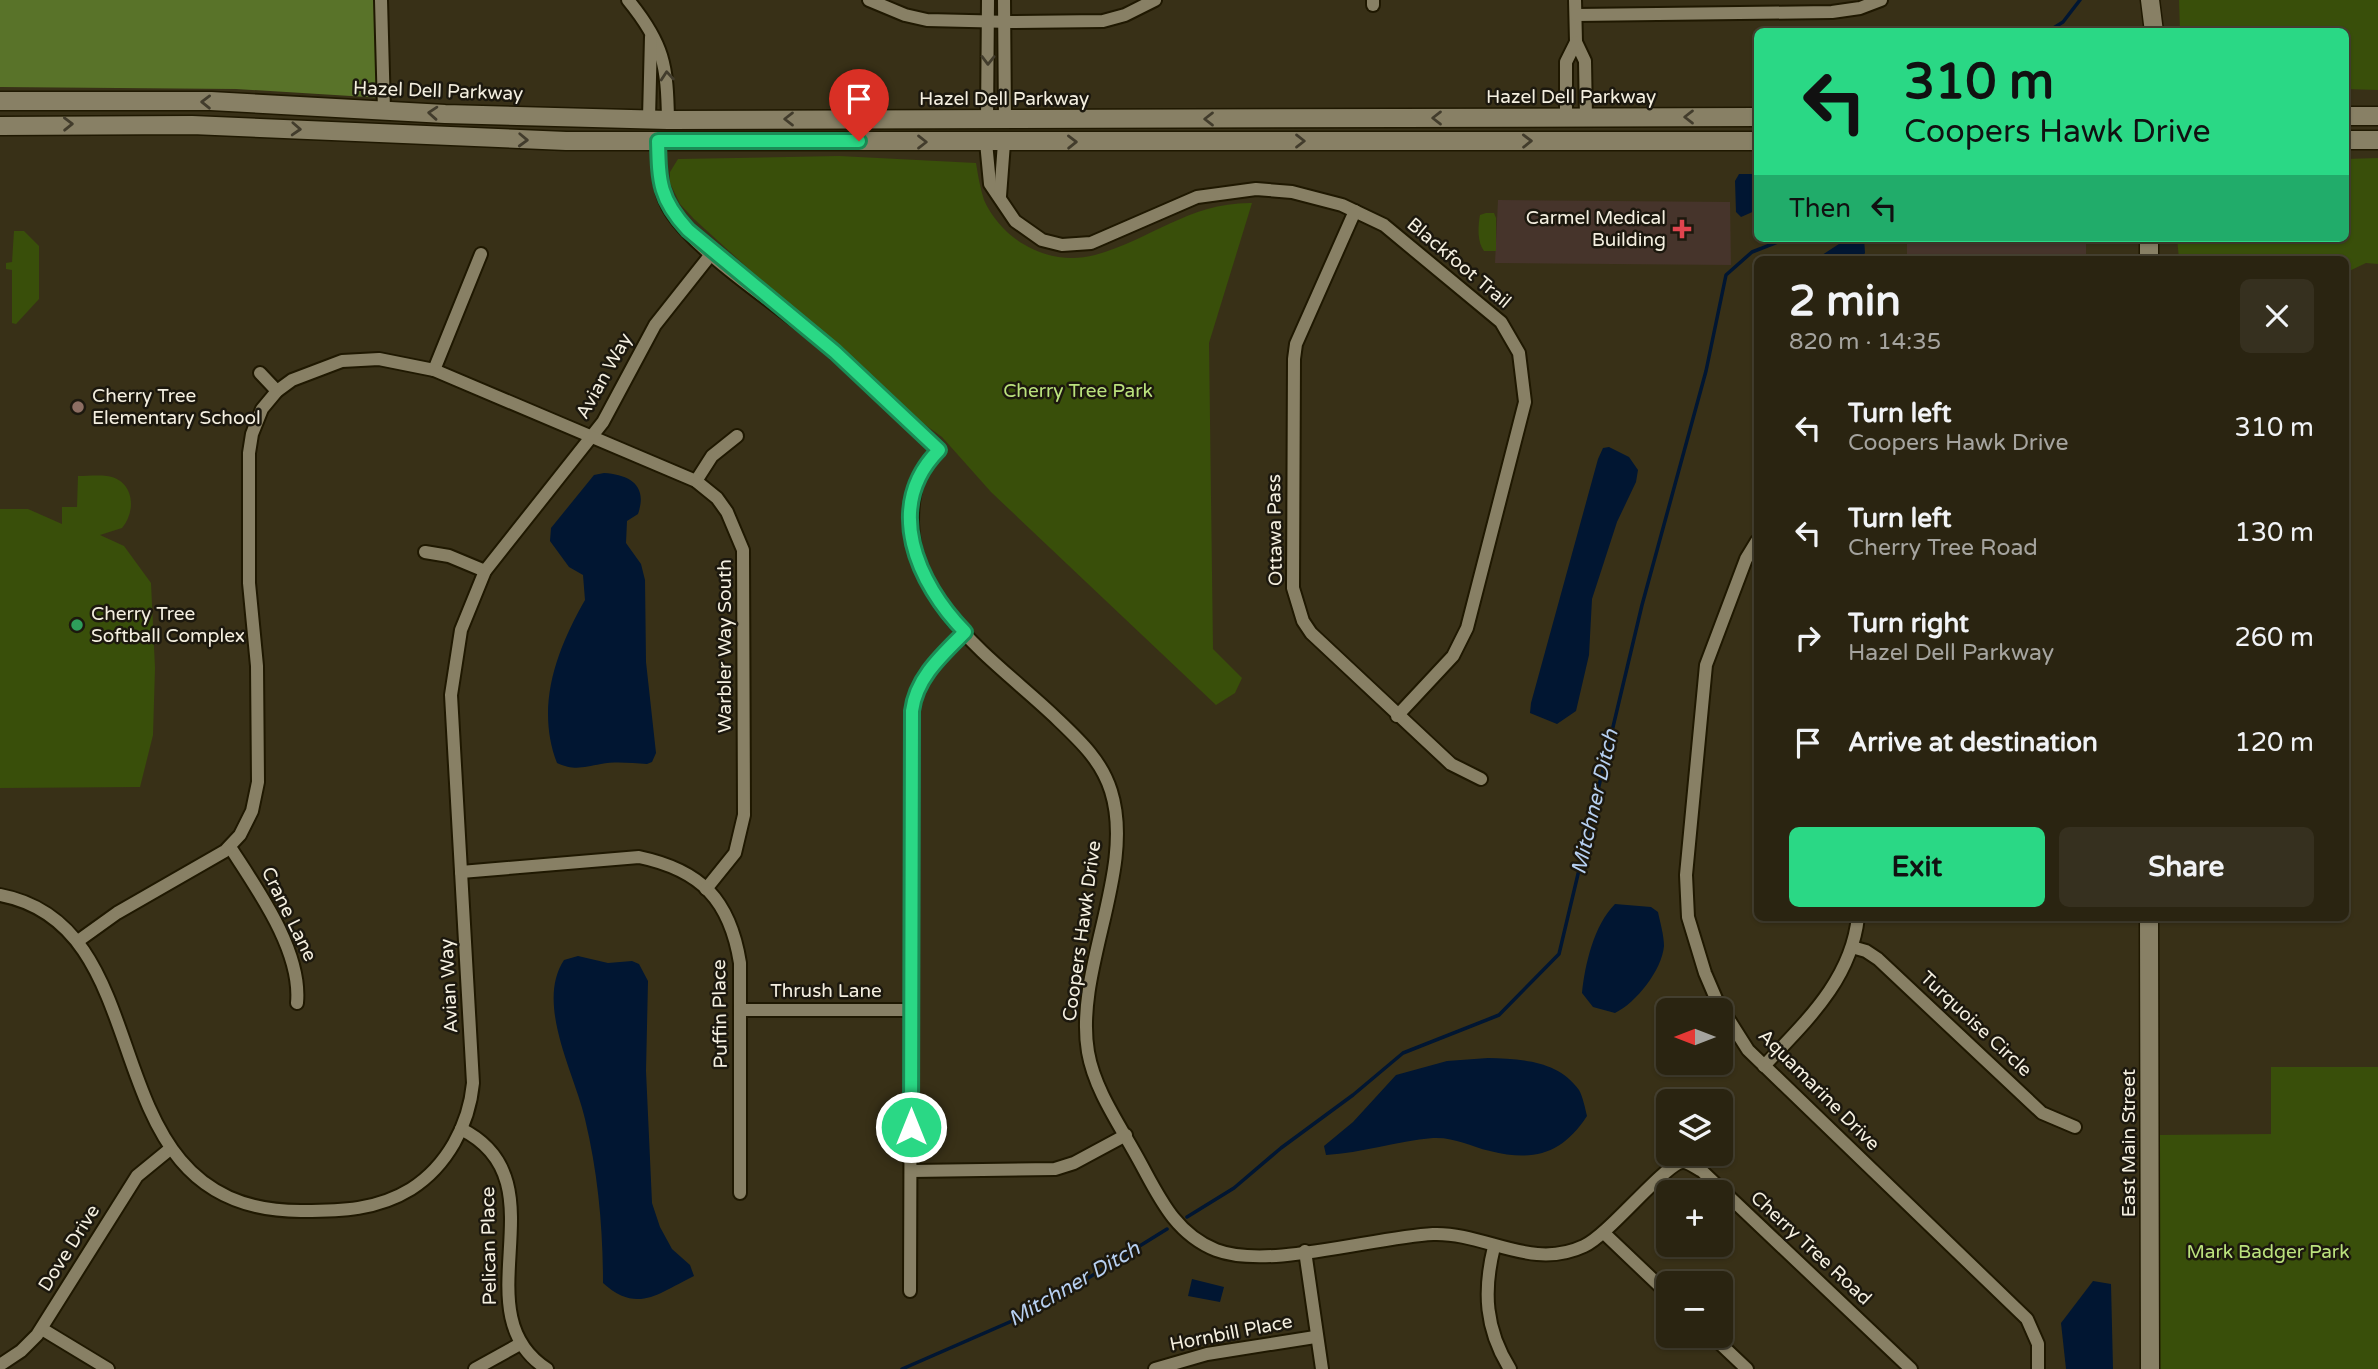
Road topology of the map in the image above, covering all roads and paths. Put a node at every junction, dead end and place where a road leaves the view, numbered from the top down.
1 (381, 0) edge
2 (628, 0) edge
3 (869, 0) edge
4 (988, 0) edge
5 (1004, 0) edge
6 (1154, 0) edge
7 (1575, 0) edge
8 (1881, 0) edge
9 (2150, 5) edge
10 (1576, 15) junction
11 (996, 22) junction
12 (2147, 28) edge
13 (2153, 28) edge
14 (651, 37) junction
15 (1576, 42) junction
16 (0, 101) edge
17 (384, 110) junction
18 (2349, 116) edge
19 (2378, 116) edge
20 (1754, 117) edge
21 (649, 118) junction
22 (1566, 118) junction
23 (1586, 118) junction
24 (668, 120) junction
25 (996, 120) junction
26 (0, 126) edge
27 (2349, 140) edge
28 (2378, 140) edge
29 (658, 141) junction
30 (1754, 141) edge
31 (995, 142) junction
32 (1355, 211) junction
33 (712, 253) junction
34 (481, 254) dead end
35 (434, 370) junction
36 (260, 373) dead end
37 (277, 391) junction
38 (737, 436) dead end
39 (591, 438) junction
40 (696, 481) junction
41 (1754, 546) edge
42 (425, 552) dead end
43 (485, 571) junction
44 (965, 632) junction
45 (1397, 716) junction
46 (1481, 779) dead end
47 (230, 847) junction
48 (461, 872) junction
49 (706, 888) junction
50 (0, 895) edge
51 (1857, 921) edge
52 (2149, 921) edge
53 (78, 941) junction
54 (1852, 947) junction
55 (297, 1003) dead end
56 (740, 1010) junction
57 (912, 1010) junction
58 (1764, 1066) junction
59 (2075, 1127) dead end
60 (461, 1129) junction
61 (1126, 1135) junction
62 (170, 1149) junction
63 (1673, 1166) edge
64 (1690, 1166) edge
65 (911, 1171) junction
66 (740, 1193) dead end
67 (1605, 1234) junction
68 (1494, 1247) junction
69 (1305, 1251) junction
70 (1656, 1283) edge
71 (910, 1291) dead end
72 (41, 1329) junction
73 (1315, 1337) junction
74 (520, 1344) junction
75 (1725, 1348) edge
76 (0, 1365) edge
77 (108, 1369) edge
78 (475, 1369) edge
79 (547, 1369) edge
80 (1155, 1369) edge
81 (1322, 1369) edge
82 (1510, 1369) edge
83 (1747, 1369) edge
84 (1911, 1369) edge
85 (2038, 1369) edge
86 (2150, 1369) edge

1 - 17 street
2 - 14 street
3 - 11 street
4 - 11 street
5 - 11 street
6 - 11 street
7 - 10 street
8 - 10 street
9 - 12 main road
9 - 13 main road
10 - 15 street
11 - 25 street
14 - 21 street
24 -> 14 street
15 - 22 street
15 - 23 street
17 -> 16 main road, Hazel Dell Parkway
21 -> 17 main road, Hazel Dell Parkway
18 - 19 main road
20 -> 23 main road, Hazel Dell Parkway
21 - 24 main road, Hazel Dell Parkway
22 - 23 main road, Hazel Dell Parkway
22 -> 25 main road, Hazel Dell Parkway
25 -> 24 main road, Hazel Dell Parkway
26 -> 29 main road
27 - 28 main road
29 -> 31 main road
29 - 33 street
31 -> 30 main road
31 - 32 street, Blackfoot Trail
32 - 45 street, Ottawa Pass
32 - 45 street, Blackfoot Trail
33 - 39 street, Avian Way
33 - 44 street, Coopers Hawk Drive
34 - 35 street
35 - 37 street, Warbler Way South
35 - 39 street, Warbler Way South
36 - 37 street
37 - 47 street
38 - 40 street
39 - 40 street, Warbler Way South
39 - 43 street, Avian Way
40 - 49 street, Warbler Way South
41 - 58 street, Aquamarine Drive
42 - 43 street
43 - 48 street, Avian Way
44 - 57 street
44 - 61 street, Coopers Hawk Drive
45 - 46 street, Ottawa Pass
47 - 53 street
47 - 55 street, Crane Lane
48 - 49 street, Puffin Place
48 - 60 street, Avian Way
49 - 56 street, Puffin Place
50 - 53 street, Avian Way
51 - 54 street
52 - 86 main road, East Main Street
53 - 62 street, Avian Way
54 - 58 street
54 - 59 street, Turquoise Circle
56 - 57 street, Thrush Lane
56 - 66 street, Puffin Place
57 - 65 street
58 - 85 street, Aquamarine Drive
60 - 62 street, Avian Way
60 - 74 street, Pelican Place
61 - 65 street
61 - 69 street, Coopers Hawk Drive
62 - 72 street, Dove Drive
63 - 67 street, Coopers Hawk Drive
64 - 84 street, Cherry Tree Road
65 - 71 street
67 - 68 street, Coopers Hawk Drive
67 - 70 street
68 - 69 street, Coopers Hawk Drive
68 - 82 street
69 - 73 street
72 - 76 street, Dove Drive
72 - 77 street
73 - 80 street, Hornbill Place
73 - 81 street
74 - 78 street
74 - 79 street
75 - 83 street

